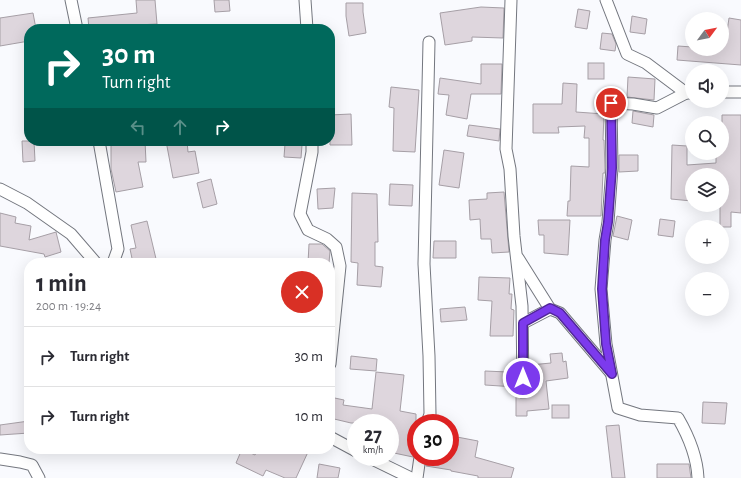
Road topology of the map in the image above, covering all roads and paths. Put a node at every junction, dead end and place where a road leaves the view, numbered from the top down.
1 (71, 0) edge
2 (305, 0) edge
3 (511, 0) edge
4 (606, 0) edge
5 (76, 24) edge
6 (307, 24) edge
7 (429, 42) dead end
8 (685, 90) edge
9 (729, 92) edge
10 (741, 92) edge
11 (685, 95) edge
12 (99, 146) edge
13 (312, 146) edge
14 (0, 189) edge
15 (516, 255) junction
16 (92, 258) edge
17 (115, 258) edge
18 (550, 308) junction
19 (335, 315) edge
20 (523, 323) junction
21 (612, 374) junction
22 (523, 392) dead end
23 (430, 414) edge
24 (335, 440) edge
25 (347, 446) edge
26 (0, 460) edge
27 (386, 466) edge
28 (419, 466) edge
29 (39, 478) edge
30 (411, 478) edge
31 (417, 478) edge
32 (698, 478) edge

1 - 5 street
2 - 6 street
3 - 15 street
4 - 8 street
7 - 23 street
9 - 10 street
11 - 21 street
12 - 17 street
13 - 19 street
14 - 16 street
15 - 18 street
15 - 20 street
18 - 20 street
18 - 21 street
20 - 22 street
21 - 32 street
24 - 25 street
26 - 29 street
27 - 30 street
28 - 31 street

